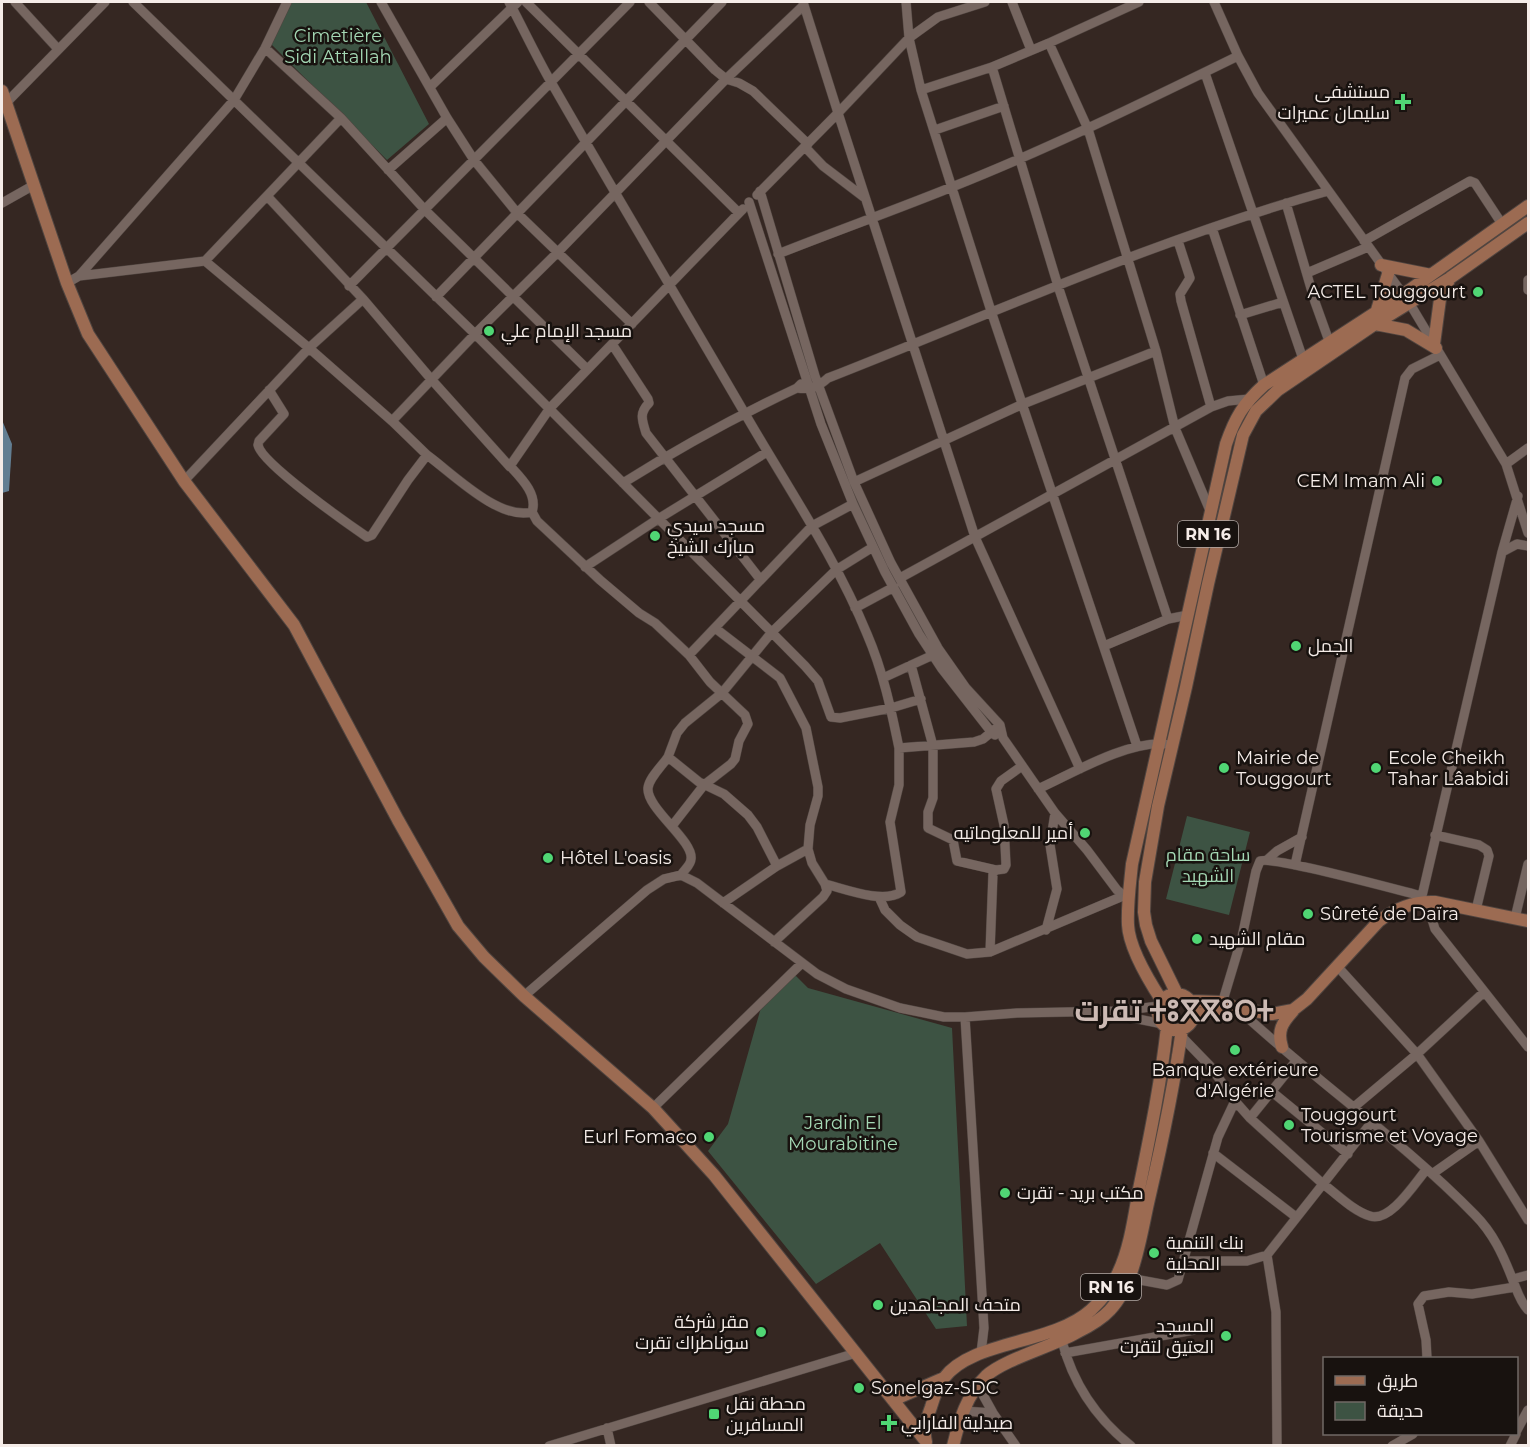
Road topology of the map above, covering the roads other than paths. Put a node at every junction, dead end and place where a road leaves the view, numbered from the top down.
1 (15, 2) edge
2 (105, 2) edge
3 (133, 2) edge
4 (287, 2) edge
5 (381, 2) edge
6 (526, 2) edge
7 (630, 2) edge
8 (649, 2) edge
9 (722, 2) edge
10 (906, 2) edge
11 (985, 2) edge
12 (1012, 2) edge
13 (1139, 2) edge
14 (1214, 2) edge
15 (804, 3) edge
16 (513, 4) edge
17 (909, 38) junction
18 (685, 39) junction
19 (1049, 43) junction
20 (265, 48) junction
21 (58, 49) junction
22 (1032, 50) junction
23 (577, 53) junction
24 (1238, 56) junction
25 (992, 67) junction
26 (1205, 72) junction
27 (726, 79) junction
28 (550, 81) junction
29 (430, 87) junction
30 (2, 90) edge
31 (921, 90) junction
32 (234, 100) junction
33 (626, 101) junction
34 (6, 103) junction
35 (1004, 106) junction
36 (838, 113) junction
37 (341, 118) junction
38 (447, 118) junction
39 (1088, 129) junction
40 (935, 130) junction
41 (586, 140) junction
42 (666, 142) junction
43 (806, 145) junction
44 (1021, 158) junction
45 (474, 160) junction
46 (298, 162) junction
47 (388, 170) junction
48 (34, 185) junction
49 (952, 187) junction
50 (760, 191) junction
51 (1328, 191) junction
52 (615, 195) junction
53 (267, 196) junction
54 (865, 198) junction
55 (749, 202) junction
56 (1286, 202) junction
57 (2, 203) edge
58 (1528, 206) edge
59 (425, 210) junction
60 (740, 213) junction
61 (1253, 213) junction
62 (518, 214) junction
63 (872, 217) junction
64 (1528, 223) edge
65 (1502, 224) junction
66 (1212, 228) junction
67 (1178, 241) junction
68 (1366, 244) junction
69 (387, 248) junction
70 (559, 252) junction
71 (778, 254) junction
72 (475, 259) junction
73 (1128, 259) junction
74 (205, 261) junction
75 (1384, 270) junction
76 (1307, 273) junction
77 (1431, 275) junction
78 (79, 276) junction
79 (1450, 278) junction
80 (1528, 280) edge
81 (67, 283) junction
82 (669, 283) junction
83 (349, 286) junction
84 (1058, 286) junction
85 (1528, 290) edge
86 (436, 297) junction
87 (513, 297) junction
88 (363, 298) junction
89 (1407, 299) junction
90 (1283, 302) junction
91 (1377, 310) junction
92 (991, 311) junction
93 (1240, 315) junction
94 (632, 324) junction
95 (1375, 324) junction
96 (475, 334) junction
97 (1329, 341) junction
98 (612, 344) junction
99 (913, 345) junction
100 (309, 348) junction
101 (1437, 349) junction
102 (1156, 351) junction
103 (1303, 359) junction
104 (586, 368) junction
105 (1088, 377) junction
106 (431, 379) junction
107 (812, 383) junction
108 (1264, 385) junction
109 (269, 390) junction
110 (1249, 399) junction
111 (1023, 404) junction
112 (1211, 407) junction
113 (550, 408) junction
114 (744, 413) junction
115 (392, 421) junction
116 (1175, 428) junction
117 (943, 440) junction
118 (1528, 448) edge
119 (767, 452) junction
120 (427, 455) junction
121 (665, 457) junction
122 (1115, 460) junction
123 (1506, 464) junction
124 (510, 467) junction
125 (184, 481) junction
126 (854, 482) junction
127 (623, 483) junction
128 (1054, 492) junction
129 (1518, 496) junction
130 (695, 498) junction
131 (853, 504) junction
132 (532, 512) junction
133 (1212, 515) junction
134 (658, 519) junction
135 (812, 526) junction
136 (1528, 533) edge
137 (975, 537) junction
138 (1528, 546) edge
139 (873, 548) junction
140 (1502, 552) junction
141 (585, 567) junction
142 (836, 570) junction
143 (900, 578) junction
144 (760, 579) junction
145 (894, 587) junction
146 (740, 599) junction
147 (855, 608) junction
148 (1188, 615) junction
149 (1168, 620) junction
150 (715, 628) junction
151 (772, 632) junction
152 (1104, 646) junction
153 (689, 655) junction
154 (933, 655) junction
155 (750, 656) junction
156 (911, 665) junction
157 (883, 678) junction
158 (722, 693) junction
159 (921, 699) junction
160 (891, 708) junction
161 (1000, 725) junction
162 (992, 733) junction
163 (1003, 738) junction
164 (1158, 744) junction
165 (1173, 745) junction
166 (933, 746) junction
167 (1137, 746) junction
168 (899, 748) junction
169 (668, 757) junction
170 (1022, 766) junction
171 (1080, 769) junction
172 (704, 785) junction
173 (1038, 789) junction
174 (1055, 813) junction
175 (672, 826) junction
176 (1435, 835) junction
177 (1302, 837) junction
178 (808, 849) junction
179 (1268, 859) junction
180 (1295, 865) junction
181 (777, 866) junction
182 (1528, 868) edge
183 (996, 870) junction
184 (681, 875) junction
185 (825, 884) junction
186 (879, 897) junction
187 (1126, 898) junction
188 (1422, 899) junction
189 (1435, 902) junction
190 (723, 903) junction
191 (1476, 910) junction
192 (1515, 918) junction
193 (1528, 921) edge
194 (1046, 930) junction
195 (774, 942) junction
196 (990, 952) junction
197 (802, 963) junction
198 (1337, 966) junction
199 (1484, 992) junction
200 (1177, 994) junction
201 (524, 996) junction
202 (1191, 1001) junction
203 (1160, 1003) junction
204 (1227, 1006) junction
205 (1293, 1010) junction
206 (1118, 1011) junction
207 (1194, 1016) junction
208 (965, 1017) junction
209 (1165, 1026) junction
210 (1182, 1033) junction
211 (1282, 1047) junction
212 (1528, 1047) edge
213 (1417, 1054) junction
214 (1296, 1061) junction
215 (1271, 1091) junction
216 (1235, 1101) junction
217 (1354, 1107) junction
218 (653, 1108) junction
219 (1250, 1118) junction
220 (1371, 1123) junction
221 (1479, 1141) junction
222 (1213, 1153) junction
223 (1348, 1154) junction
224 (1429, 1172) junction
225 (1323, 1184) junction
226 (1296, 1217) junction
227 (1528, 1220) edge
228 (1267, 1255) junction
229 (1183, 1261) junction
230 (1528, 1275) edge
231 (1129, 1278) junction
232 (1514, 1283) junction
233 (1528, 1310) edge
234 (1194, 1330) dead end
235 (1064, 1347) junction
236 (856, 1353) junction
237 (981, 1353) junction
238 (1427, 1357) edge
239 (944, 1378) junction
240 (978, 1386) junction
241 (893, 1400) junction
242 (1528, 1410) edge
243 (964, 1411) junction
244 (993, 1413) junction
245 (607, 1428) junction
246 (1518, 1429) edge
247 (1411, 1435) edge
248 (926, 1442) edge
249 (1012, 1444) edge
250 (549, 1446) edge
251 (611, 1446) edge
252 (953, 1446) edge
253 (1131, 1446) edge
254 (1277, 1446) edge
255 (1392, 1446) edge

1 - 21 street
2 - 21 street
3 - 32 street
4 - 20 street
5 - 29 street
6 - 23 street
7 - 23 street
8 - 18 street
9 - 18 street
10 - 17 street
11 - 17 street
12 - 22 street
13 - 19 street
14 - 24 street
15 - 27 street
15 - 36 street
16 - 28 street
16 - 29 street
17 - 31 street
17 - 36 street
18 - 27 street
18 - 33 street
19 - 22 street
19 - 39 street
20 - 32 street
20 - 37 street
21 - 34 street
22 - 25 street
23 - 28 street
23 - 33 street
24 - 26 street
24 - 51 street
25 - 31 street
25 - 35 street
26 - 39 street
26 - 61 street
27 - 42 street
27 - 43 street
28 - 41 street
28 - 45 street
29 - 38 street
30 - 34 main road
31 - 40 street
32 - 46 street
32 - 78 street
33 - 41 street
33 - 42 street
34 - 48 main road
35 - 40 street
35 - 44 street
36 - 43 street
36 - 54 street
37 - 46 street
37 - 47 street
38 - 45 street
38 - 47 street
39 - 44 street
39 - 73 street
40 - 49 street
41 - 52 street
41 - 62 street
42 - 52 street
42 - 60 street
43 - 50 street
43 - 54 street
44 - 49 street
44 - 84 street
45 - 59 street
45 - 62 street
46 - 53 street
46 - 69 street
47 - 59 street
48 - 57 street
48 - 81 main road
49 - 63 street
49 - 92 street
50 - 55 street
50 - 71 street
51 - 56 street
51 - 68 street
52 - 70 street
52 - 82 street
53 - 74 street
53 - 83 street
54 - 63 street
55 - 60 street
55 - 107 street
56 - 61 street
56 - 76 street
58 - 65 main road, RN 16
59 - 69 street
59 - 72 street
60 - 82 street
61 - 66 street
61 - 90 street
62 - 70 street
62 - 72 street
63 - 71 street
63 - 99 street
64 - 79 main road, RN 16
65 - 68 street
65 - 77 main road, RN 16
66 - 67 street
66 - 93 street
67 - 73 street
67 - 112 street
68 - 75 street
68 - 76 street
69 - 83 street
69 - 86 street
70 - 87 street
70 - 94 street
71 - 107 street
72 - 86 street
72 - 87 street
73 - 84 street
73 - 102 street
74 - 78 street
74 - 100 street
75 - 77 main road
75 - 89 street
75 - 91 main road
76 - 97 street
77 - 89 main road, RN 16
78 - 81 street
79 - 89 main road, RN 16
79 - 101 main road
80 - 85 street
81 - 125 main road
82 - 94 street
82 - 114 street
83 - 88 street
84 - 92 street
84 - 105 street
86 - 96 street
87 - 96 street
87 - 104 street
88 - 100 street
88 - 106 street
89 - 91 main road, RN 16
89 - 95 main road, RN 16
89 - 101 street
90 - 93 street
90 - 103 street
91 - 97 main road, RN 16
92 - 99 street
92 - 111 street
93 - 108 street
94 - 98 street
95 - 101 main road
95 - 165 main road, RN 16
96 - 106 street
96 - 113 street
97 - 103 main road, RN 16
98 - 104 street
98 - 121 street
99 - 107 street
99 - 117 street
100 - 109 street
100 - 115 street
101 - 123 street
101 - 177 street
102 - 105 street
102 - 116 street
103 - 108 main road, RN 16
104 - 113 street
105 - 111 street
105 - 122 street
106 - 115 street
106 - 124 street
107 - 114 street
107 - 126 street
107 - 131 street
108 - 110 main road, RN 16
109 - 120 street
109 - 125 street
110 - 112 street
110 - 133 main road, RN 16
111 - 117 street
111 - 128 street
112 - 116 street
113 - 124 street
113 - 127 street
114 - 119 street
114 - 121 street
115 - 120 street
116 - 122 street
116 - 133 street
117 - 126 street
117 - 137 street
118 - 123 street
119 - 130 street
119 - 135 street
120 - 132 street
121 - 127 street
121 - 130 street
122 - 128 street
122 - 149 street
123 - 129 street
124 - 132 street
125 - 201 main road
126 - 143 street
127 - 134 street
128 - 137 street
128 - 152 street
129 - 136 street
129 - 140 street
130 - 134 street
130 - 144 street
131 - 135 street
131 - 139 street
132 - 141 street
133 - 148 main road, RN 16
134 - 141 street
134 - 146 street
135 - 142 street
135 - 144 street
137 - 143 street
137 - 171 street
138 - 140 street
139 - 142 street
139 - 145 street
140 - 176 street
141 - 153 street
142 - 147 street
142 - 151 street
143 - 161 street
144 - 146 street
145 - 147 street
145 - 154 street
146 - 150 street
146 - 151 street
147 - 157 street
148 - 149 street
148 - 164 main road, RN 16
149 - 152 street
150 - 153 street
150 - 155 street
151 - 155 street
151 - 160 street
152 - 167 street
153 - 158 street
154 - 156 street
154 - 162 street
155 - 158 street
155 - 178 street
156 - 157 street
156 - 159 street
157 - 160 street
158 - 169 street
158 - 172 street
159 - 160 street
159 - 166 street
160 - 168 street
161 - 162 street
161 - 163 street
162 - 163 street
162 - 166 street
163 - 170 street
164 - 165 street
164 - 167 street
164 - 187 main road, RN 16
165 - 200 main road, RN 16
166 - 168 street
166 - 183 street
167 - 171 street
168 - 186 street
169 - 172 street
169 - 175 street
170 - 173 street
170 - 183 street
171 - 173 street
172 - 175 street
172 - 181 street
173 - 174 street
174 - 187 street
174 - 194 street
175 - 184 street
176 - 188 street
176 - 191 street
177 - 179 street
177 - 180 street
178 - 181 street
178 - 185 street
179 - 180 street
179 - 204 street
180 - 188 street
181 - 190 street
182 - 192 street
183 - 196 street
184 - 190 street
184 - 201 street
185 - 186 street
185 - 195 street
186 - 196 street
187 - 194 street
187 - 203 main road, RN 16
188 - 189 main road
188 - 198 main road
189 - 191 main road
189 - 199 street
190 - 195 street
191 - 192 main road
192 - 193 main road
194 - 196 street
195 - 197 street
197 - 208 street
197 - 218 street
198 - 205 main road
198 - 213 street
199 - 212 street
199 - 213 street
200 - 202 main road
200 - 203 main road
201 - 218 main road
202 - 204 main road
202 - 207 main road
203 - 206 street
203 - 209 main road
204 - 205 main road
204 - 207 main road
204 - 211 street
205 - 211 main road
206 - 208 street
206 - 209 street
207 - 210 main road
208 - 237 street
209 - 210 main road
209 - 237 main road, RN 16
210 - 216 street
210 - 231 main road, RN 16
211 - 214 street
213 - 217 street
213 - 221 street
214 - 215 street
214 - 217 street
215 - 219 street
215 - 223 street
216 - 219 street
216 - 222 street
217 - 220 street
218 - 236 main road
219 - 225 street
220 - 223 street
220 - 224 street
221 - 224 street
221 - 227 street
222 - 226 street
222 - 229 street
223 - 225 street
224 - 225 street
224 - 232 street
225 - 226 street
226 - 228 street
228 - 229 street
228 - 254 street
229 - 231 street
230 - 232 street
231 - 235 main road, RN 16
232 - 233 street
232 - 238 street
234 - 235 street
235 - 240 main road, RN 16
235 - 253 street
236 - 241 main road
236 - 245 street
237 - 239 main road, RN 16
239 - 241 main road
239 - 248 main road, RN 16
240 - 243 main road, RN 16
240 - 244 street
241 - 248 main road
242 - 246 street
243 - 244 street
243 - 252 main road, RN 16
244 - 249 street
245 - 250 street
245 - 251 street
247 - 255 street

